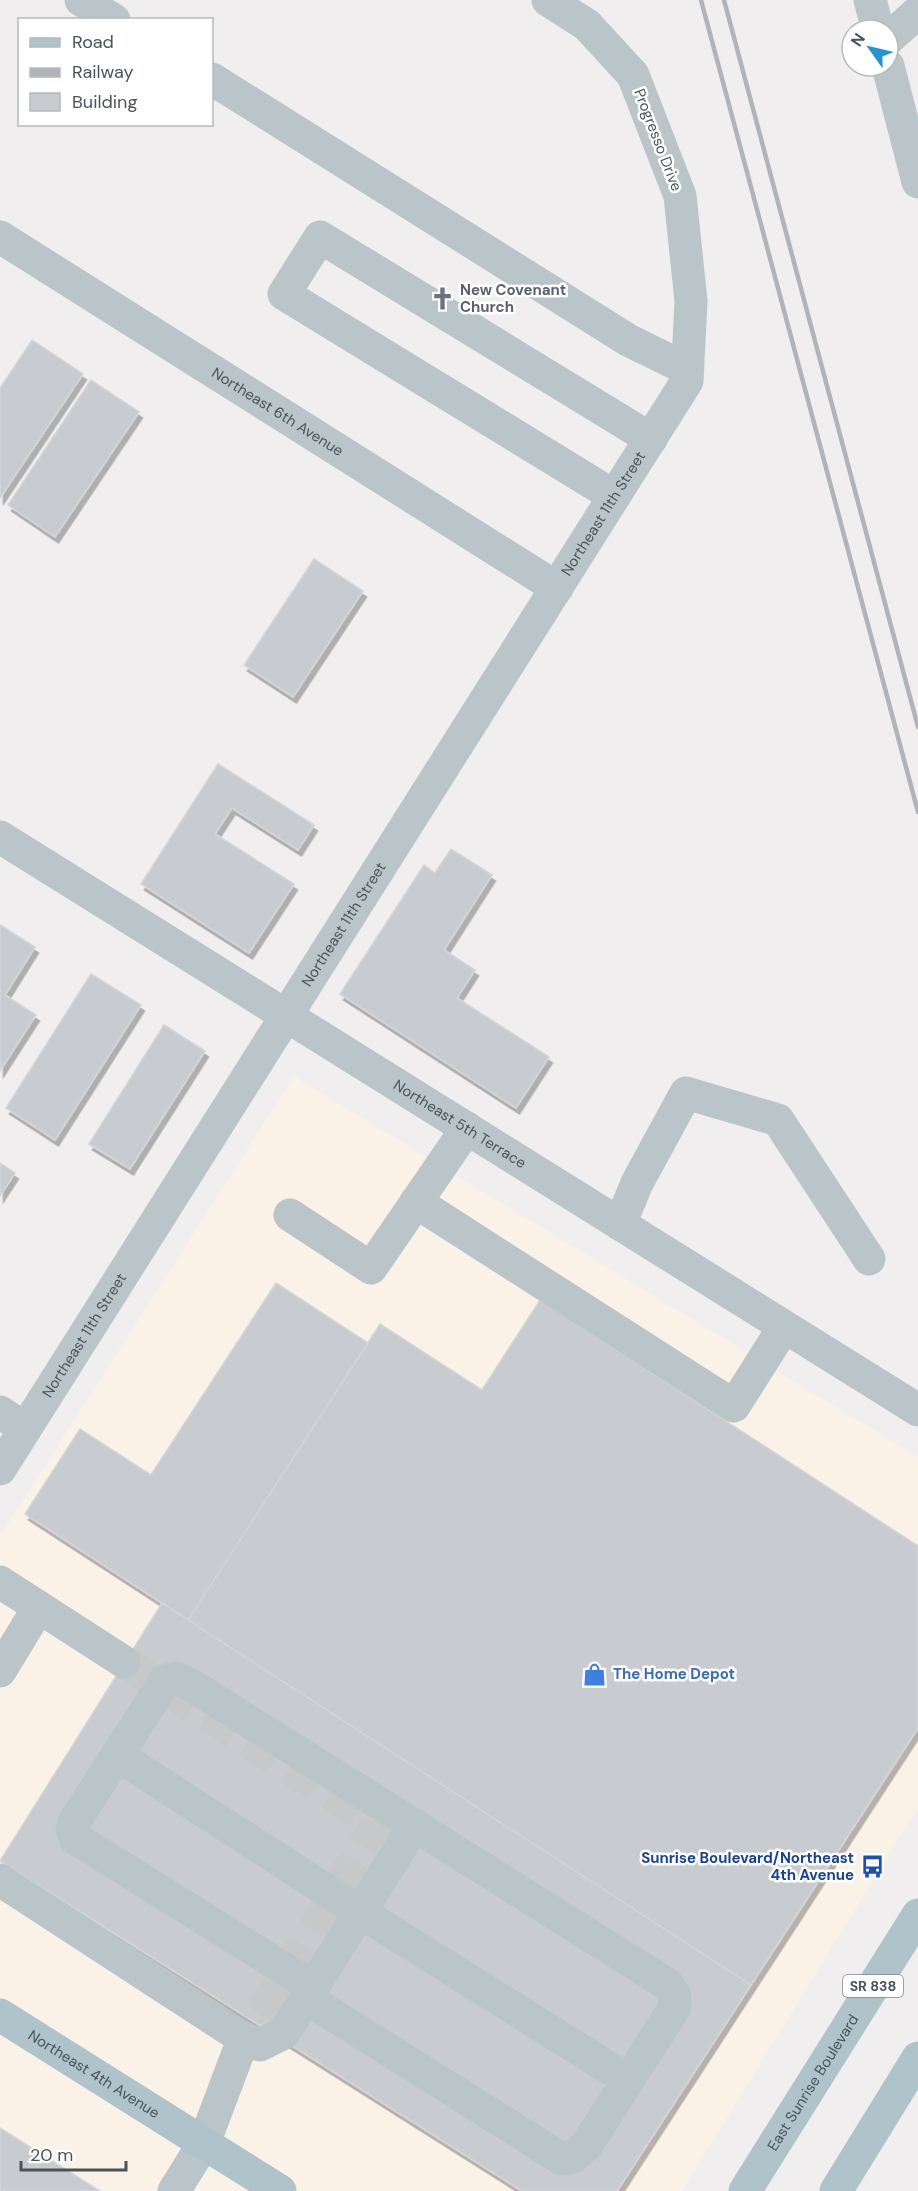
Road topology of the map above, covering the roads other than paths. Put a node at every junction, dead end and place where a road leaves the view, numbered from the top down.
1 (81, 0) edge
2 (548, 0) edge
3 (870, 0) edge
4 (918, 12) edge
5 (111, 18) edge
6 (875, 18) edge
7 (900, 28) edge
8 (900, 44) edge
9 (918, 45) edge
10 (891, 78) edge
11 (213, 80) edge
12 (918, 182) edge
13 (0, 237) edge
14 (687, 375) junction
15 (651, 439) junction
16 (615, 496) junction
17 (557, 588) junction
18 (0, 837) edge
19 (286, 1016) junction
20 (466, 1128) junction
21 (416, 1202) junction
22 (290, 1215) dead end
23 (620, 1224) junction
24 (869, 1259) dead end
25 (784, 1327) junction
26 (918, 1410) edge
27 (13, 1420) edge
28 (0, 1469) edge
29 (0, 1582) edge
30 (39, 1607) junction
31 (124, 1662) tunnel mouth
32 (0, 1671) edge
33 (117, 1755) junction
34 (415, 1825) junction
35 (0, 1880) edge
36 (360, 1912) junction
37 (918, 1915) edge
38 (310, 1992) junction
39 (0, 2015) edge
40 (238, 2053) tunnel mouth
41 (918, 2058) edge
42 (628, 2080) junction
43 (204, 2143) junction
44 (174, 2191) edge
45 (280, 2191) edge
46 (745, 2191) edge
47 (836, 2191) edge

1 - 5 street
2 - 14 street, Progresso Drive
3 - 6 street
4 - 7 street
8 - 9 street
10 - 12 street
11 - 14 street
13 - 17 street, Northeast 6th Avenue
14 - 15 street, Northeast 11th Street
15 - 16 street, Northeast 11th Street
15 - 16 street
16 - 17 street, Northeast 11th Street
17 - 19 street, Northeast 11th Street
18 - 19 street, Northeast 5th Terrace
19 - 20 street, Northeast 5th Terrace
19 - 27 street, Northeast 11th Street
20 - 21 street
20 - 23 street, Northeast 5th Terrace
21 - 22 street
21 - 25 street
23 - 24 street
23 - 25 street, Northeast 5th Terrace
25 - 26 street, Northeast 5th Terrace
27 - 28 street, Northeast 11th Street
29 - 30 street
30 - 31 street
30 - 32 street
33 - 34 street
33 - 36 street
33 - 38 street
34 - 36 street
34 - 42 street
35 - 38 street
36 - 38 street
36 - 42 street
37 - 46 main road, East Sunrise Boulevard / SR 838
38 - 42 street
39 - 43 main road, Northeast 4th Avenue
40 - 43 street
41 - 47 main road
43 - 44 street
43 - 45 main road, Northeast 4th Avenue

